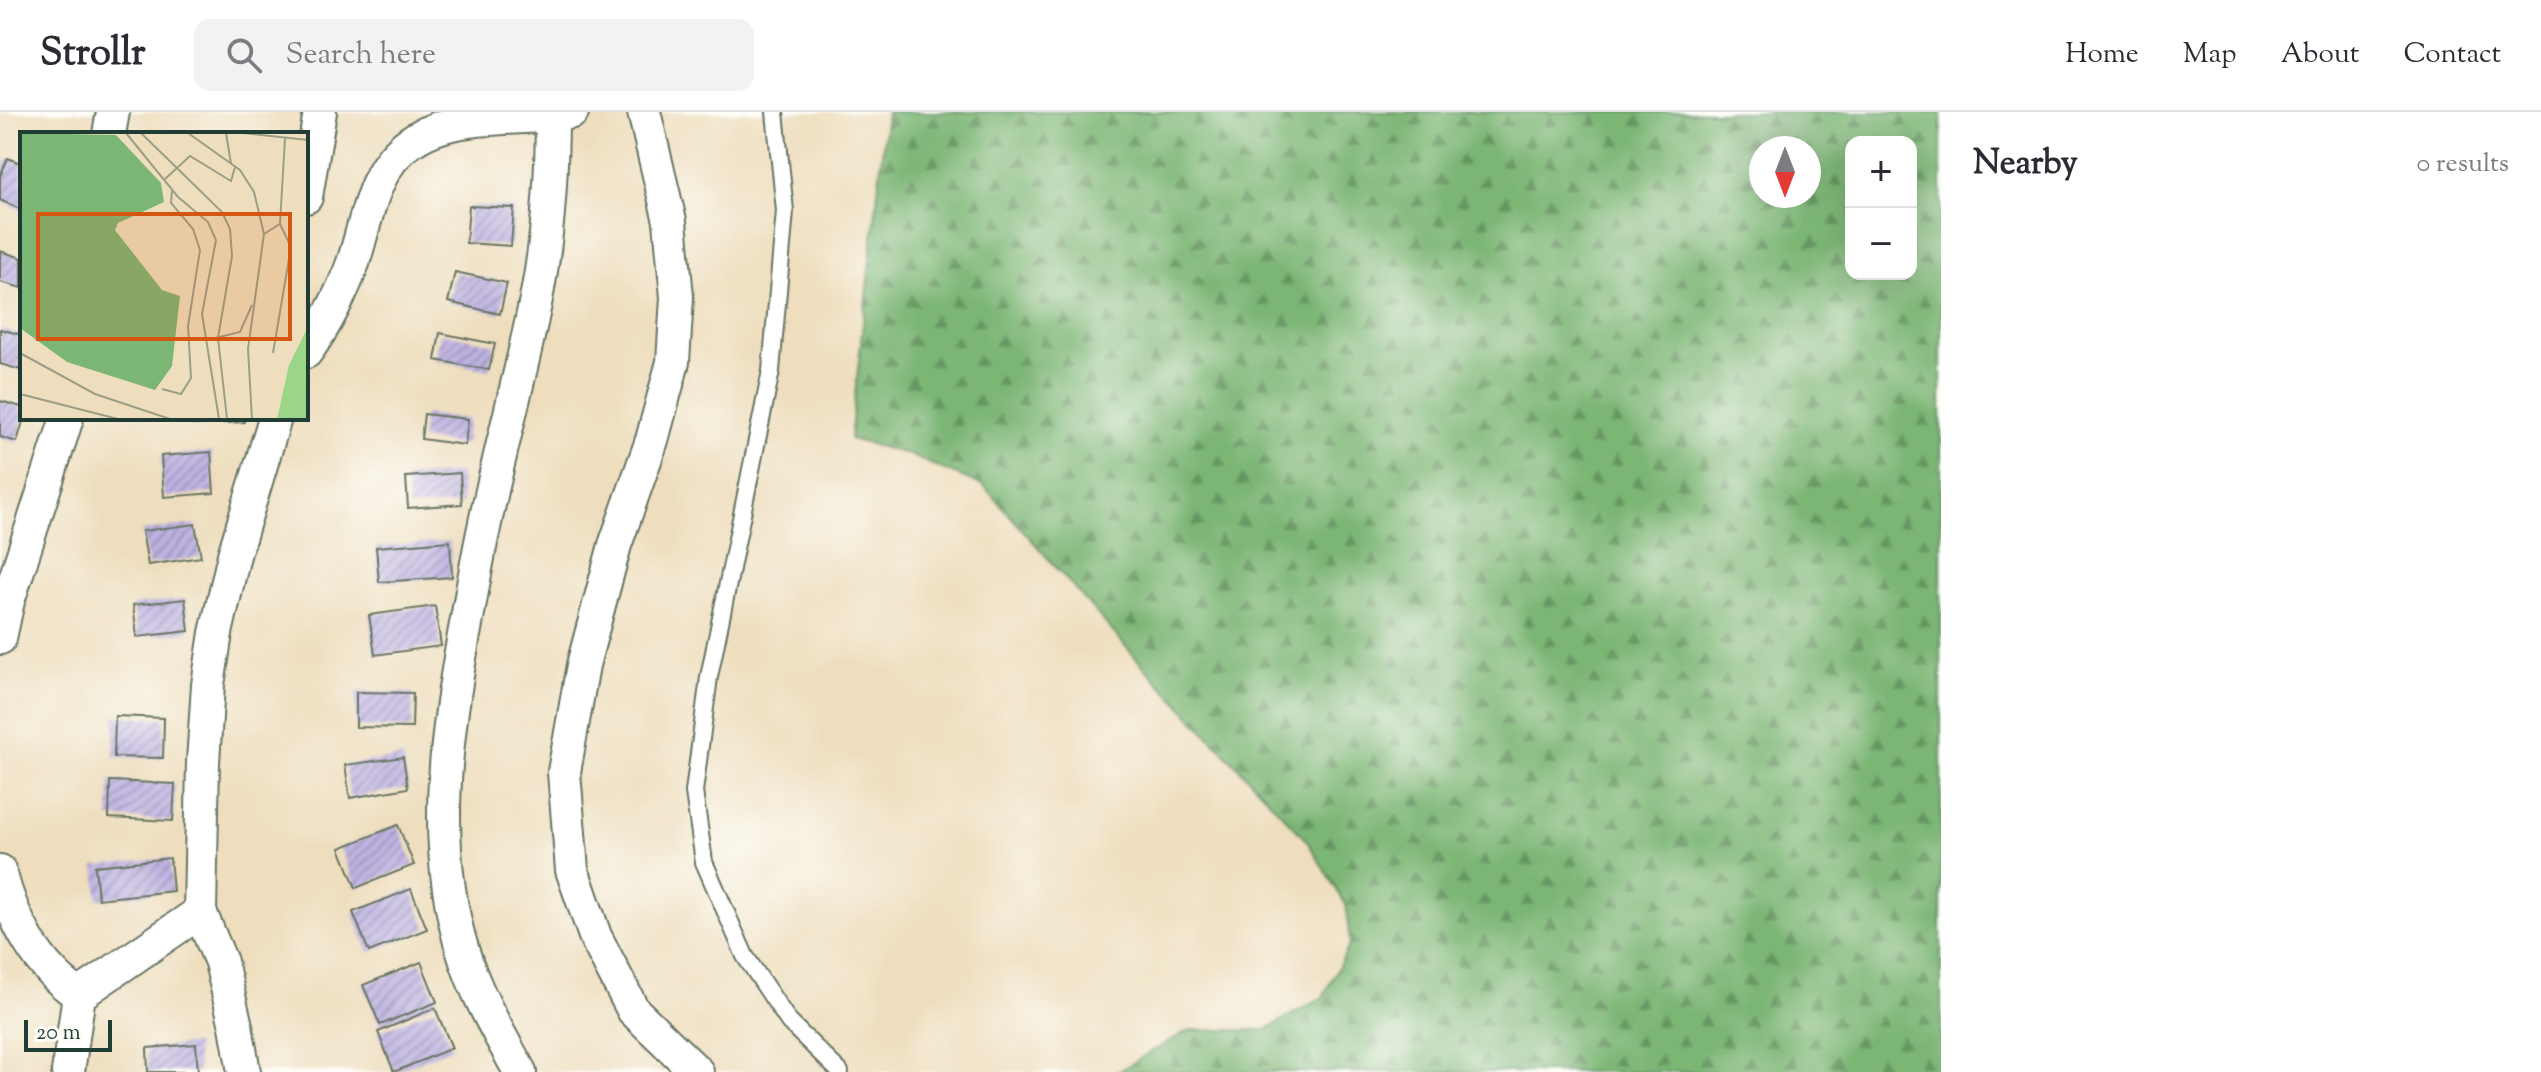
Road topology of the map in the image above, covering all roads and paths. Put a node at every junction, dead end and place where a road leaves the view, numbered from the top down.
1 (113, 112) edge
2 (320, 112) edge
3 (644, 112) edge
4 (775, 112) edge
5 (559, 113) edge
6 (109, 132) edge
7 (308, 185) edge
8 (308, 348) edge
9 (66, 420) edge
10 (274, 420) edge
11 (0, 638) edge
12 (0, 871) edge
13 (200, 912) junction
14 (79, 995) junction
15 (68, 1072) edge
16 (244, 1072) edge
17 (520, 1072) edge
18 (697, 1072) edge
19 (840, 1072) edge

1 - 6 street
2 - 7 street
3 - 18 street
4 - 19 lane
5 - 8 street
5 - 17 street
9 - 11 street
10 - 13 street
12 - 14 street
13 - 14 street
13 - 16 street
14 - 15 street

